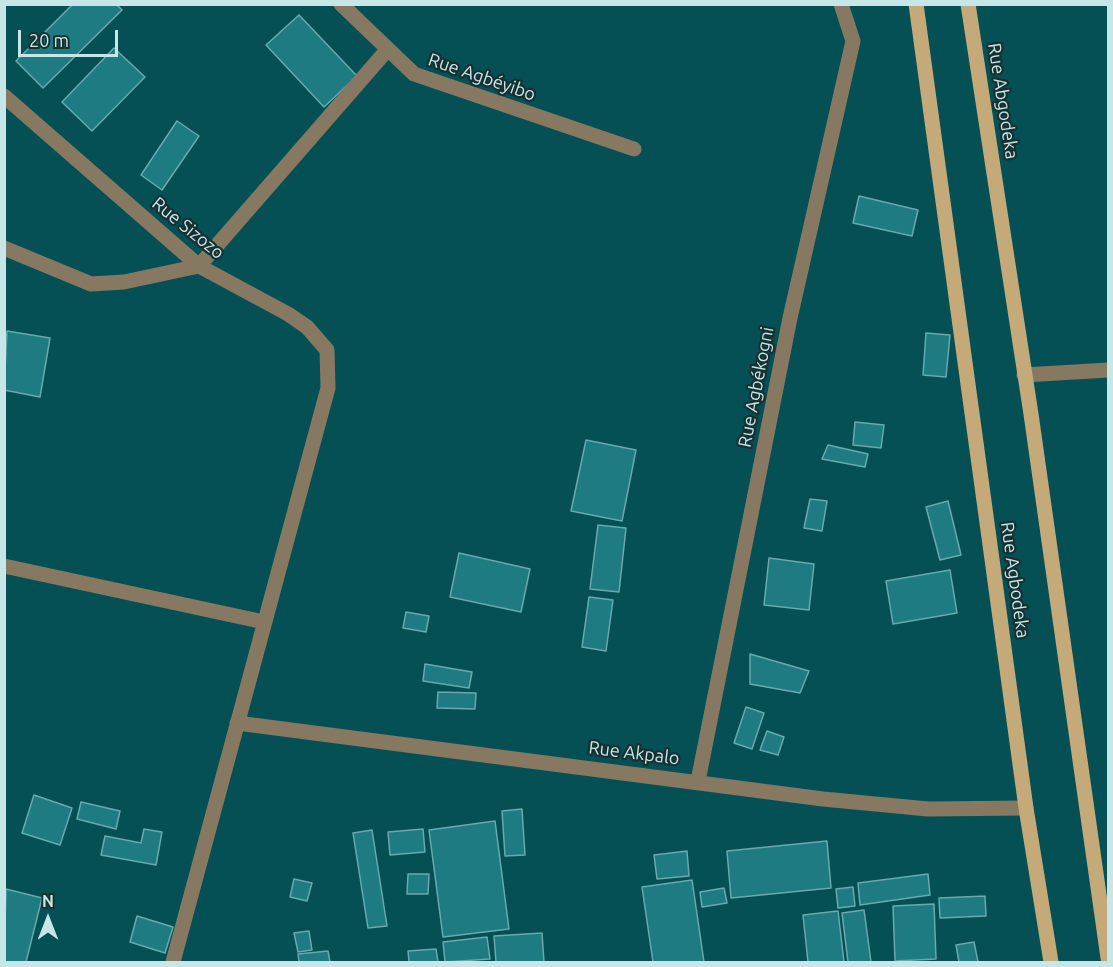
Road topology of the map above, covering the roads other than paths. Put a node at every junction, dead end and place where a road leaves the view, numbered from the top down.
1 (841, 4) edge
2 (916, 4) edge
3 (968, 4) edge
4 (344, 6) edge
5 (388, 49) junction
6 (4, 96) edge
7 (634, 149) dead end
8 (4, 248) edge
9 (199, 266) junction
10 (1108, 370) edge
11 (1024, 375) junction
12 (4, 566) edge
13 (264, 622) junction
14 (237, 723) junction
15 (698, 781) junction
16 (1026, 808) junction
17 (1108, 958) edge
18 (173, 963) edge
19 (1051, 963) edge

1 - 15 street, Rue Agbékogni
2 - 16 main road, Rue Agbodeka
3 - 11 main road, Rue Abgodeka
4 - 5 street, Rue Agbéyibo
5 - 7 street, Rue Agbéyibo
5 - 9 street
6 - 9 street, Rue Sizozo
8 - 9 street
9 - 13 street, Rue Sizozo
10 - 11 street
11 - 17 main road
12 - 13 street
13 - 14 street, Rue Sizozo
14 - 15 street, Rue Akpalo
14 - 18 street, Rue Sizozo
15 - 16 street, Rue Akpalo
16 - 19 main road, Rue Agbodeka

